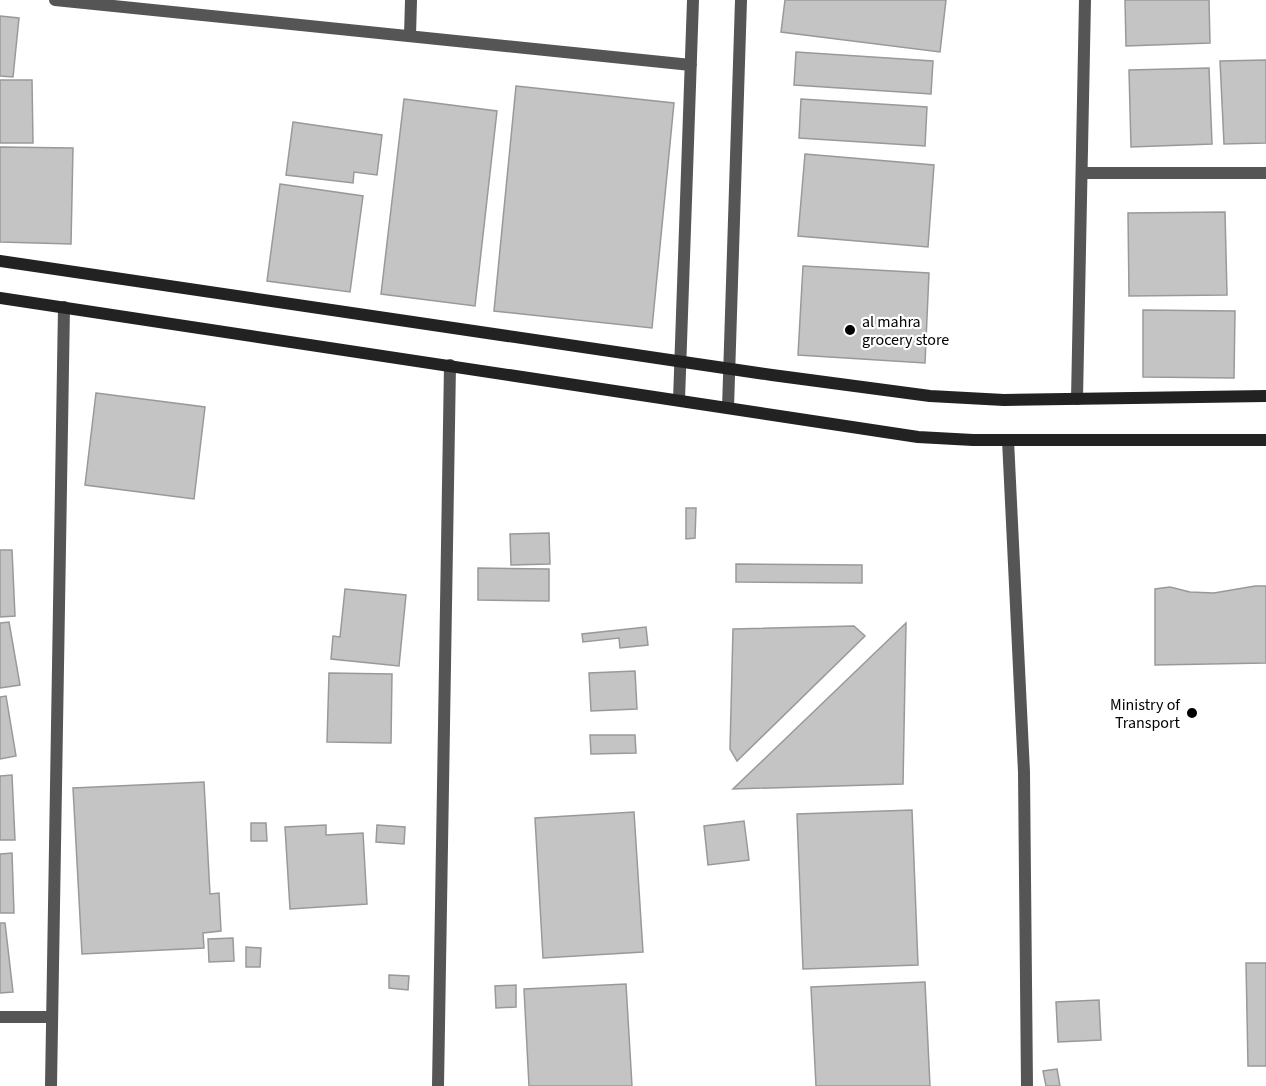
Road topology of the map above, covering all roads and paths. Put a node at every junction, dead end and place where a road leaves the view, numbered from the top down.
1 (55, 0) edge
2 (411, 0) edge
3 (693, 0) edge
4 (741, 0) edge
5 (1085, 0) edge
6 (410, 36) junction
7 (691, 65) junction
8 (1082, 173) junction
9 (1266, 173) edge
10 (0, 261) edge
11 (0, 298) edge
12 (64, 307) junction
13 (680, 362) junction
14 (450, 365) junction
15 (728, 369) junction
16 (1266, 396) edge
17 (1077, 399) junction
18 (679, 400) junction
19 (728, 408) junction
20 (1008, 440) junction
21 (1266, 440) edge
22 (0, 1017) edge
23 (52, 1017) junction
24 (51, 1086) edge
25 (438, 1086) edge
26 (1027, 1086) edge

1 - 6 street
2 - 6 street
3 - 7 street
4 - 15 street
5 - 8 street
6 - 7 street
7 - 13 street
8 - 9 street
8 - 17 street
10 - 13 main road
11 - 12 main road
12 - 14 main road
12 - 23 street
13 - 15 main road
13 - 18 street
14 - 18 main road
14 - 25 street
15 - 17 main road
15 - 19 street
16 - 17 main road
18 - 19 main road
19 - 20 main road
20 - 21 main road
20 - 26 street
22 - 23 street
23 - 24 street

